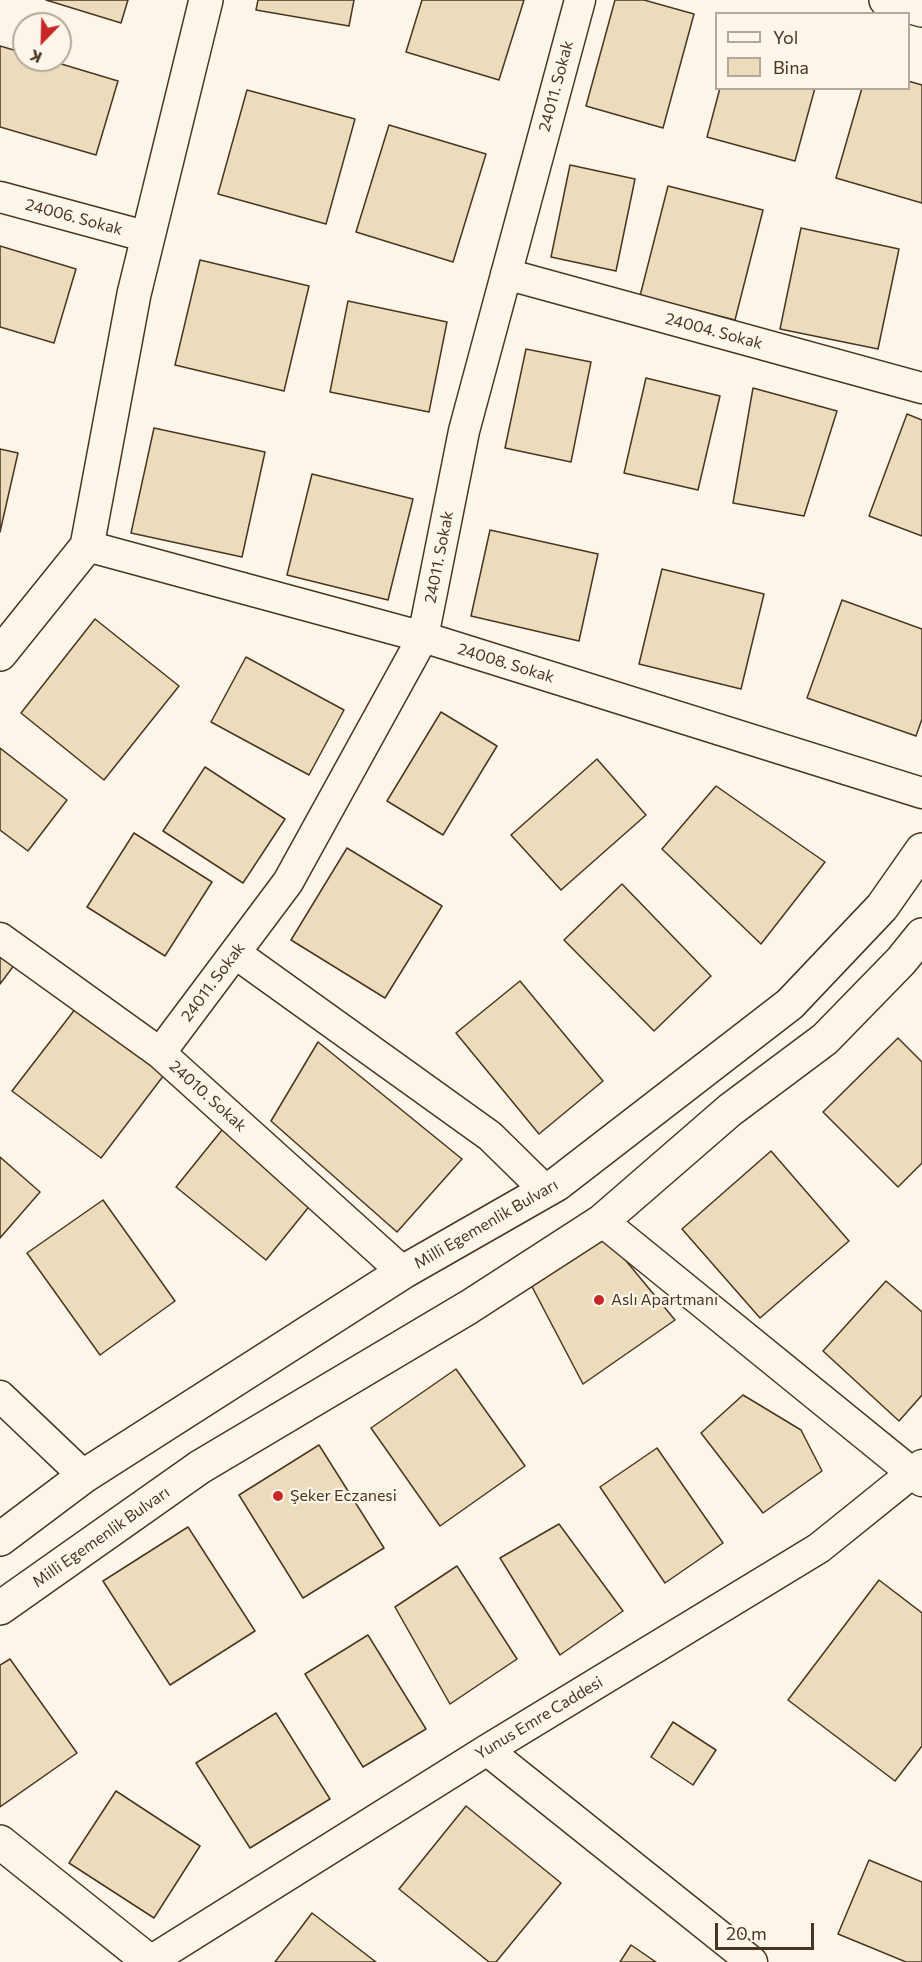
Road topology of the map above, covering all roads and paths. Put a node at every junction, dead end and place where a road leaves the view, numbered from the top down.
1 (206, 0) edge
2 (579, 0) edge
3 (886, 0) edge
4 (922, 10) edge
5 (0, 197) edge
6 (148, 237) junction
7 (506, 274) junction
8 (922, 388) edge
9 (87, 546) junction
10 (423, 637) junction
11 (0, 654) edge
12 (922, 793) edge
13 (922, 850) edge
14 (922, 934) edge
15 (0, 938) edge
16 (235, 953) junction
17 (160, 1053) junction
18 (546, 1191) junction
19 (602, 1221) junction
20 (403, 1272) junction
21 (0, 1396) edge
22 (919, 1473) edge
23 (84, 1476) junction
24 (0, 1539) edge
25 (0, 1608) edge
26 (487, 1750) junction
27 (0, 1842) edge
28 (150, 1962) edge
29 (752, 1962) edge

1 - 6 main road
2 - 7 street, 24011. Sokak
3 - 4 main road
5 - 6 street, 24006. Sokak
6 - 9 main road
7 - 8 street, 24004. Sokak
7 - 10 street, 24011. Sokak
9 - 10 street, 24008. Sokak
9 - 11 main road
10 - 12 street, 24008. Sokak
10 - 16 street, 24011. Sokak
13 - 18 main road, Milli Egemenlik Bulvarı
14 - 19 main road, Milli Egemenlik Bulvarı
15 - 17 street, 24010. Sokak
16 - 17 street, 24011. Sokak
16 - 18 street
17 - 20 street, 24010. Sokak
18 - 20 main road, Milli Egemenlik Bulvarı
19 - 22 street
19 - 25 main road, Milli Egemenlik Bulvarı
20 - 23 main road, Milli Egemenlik Bulvarı
21 - 23 street
22 - 26 street, Yunus Emre Caddesi
23 - 24 main road, Milli Egemenlik Bulvarı
26 - 28 street, Yunus Emre Caddesi
26 - 29 street
27 - 28 main road

